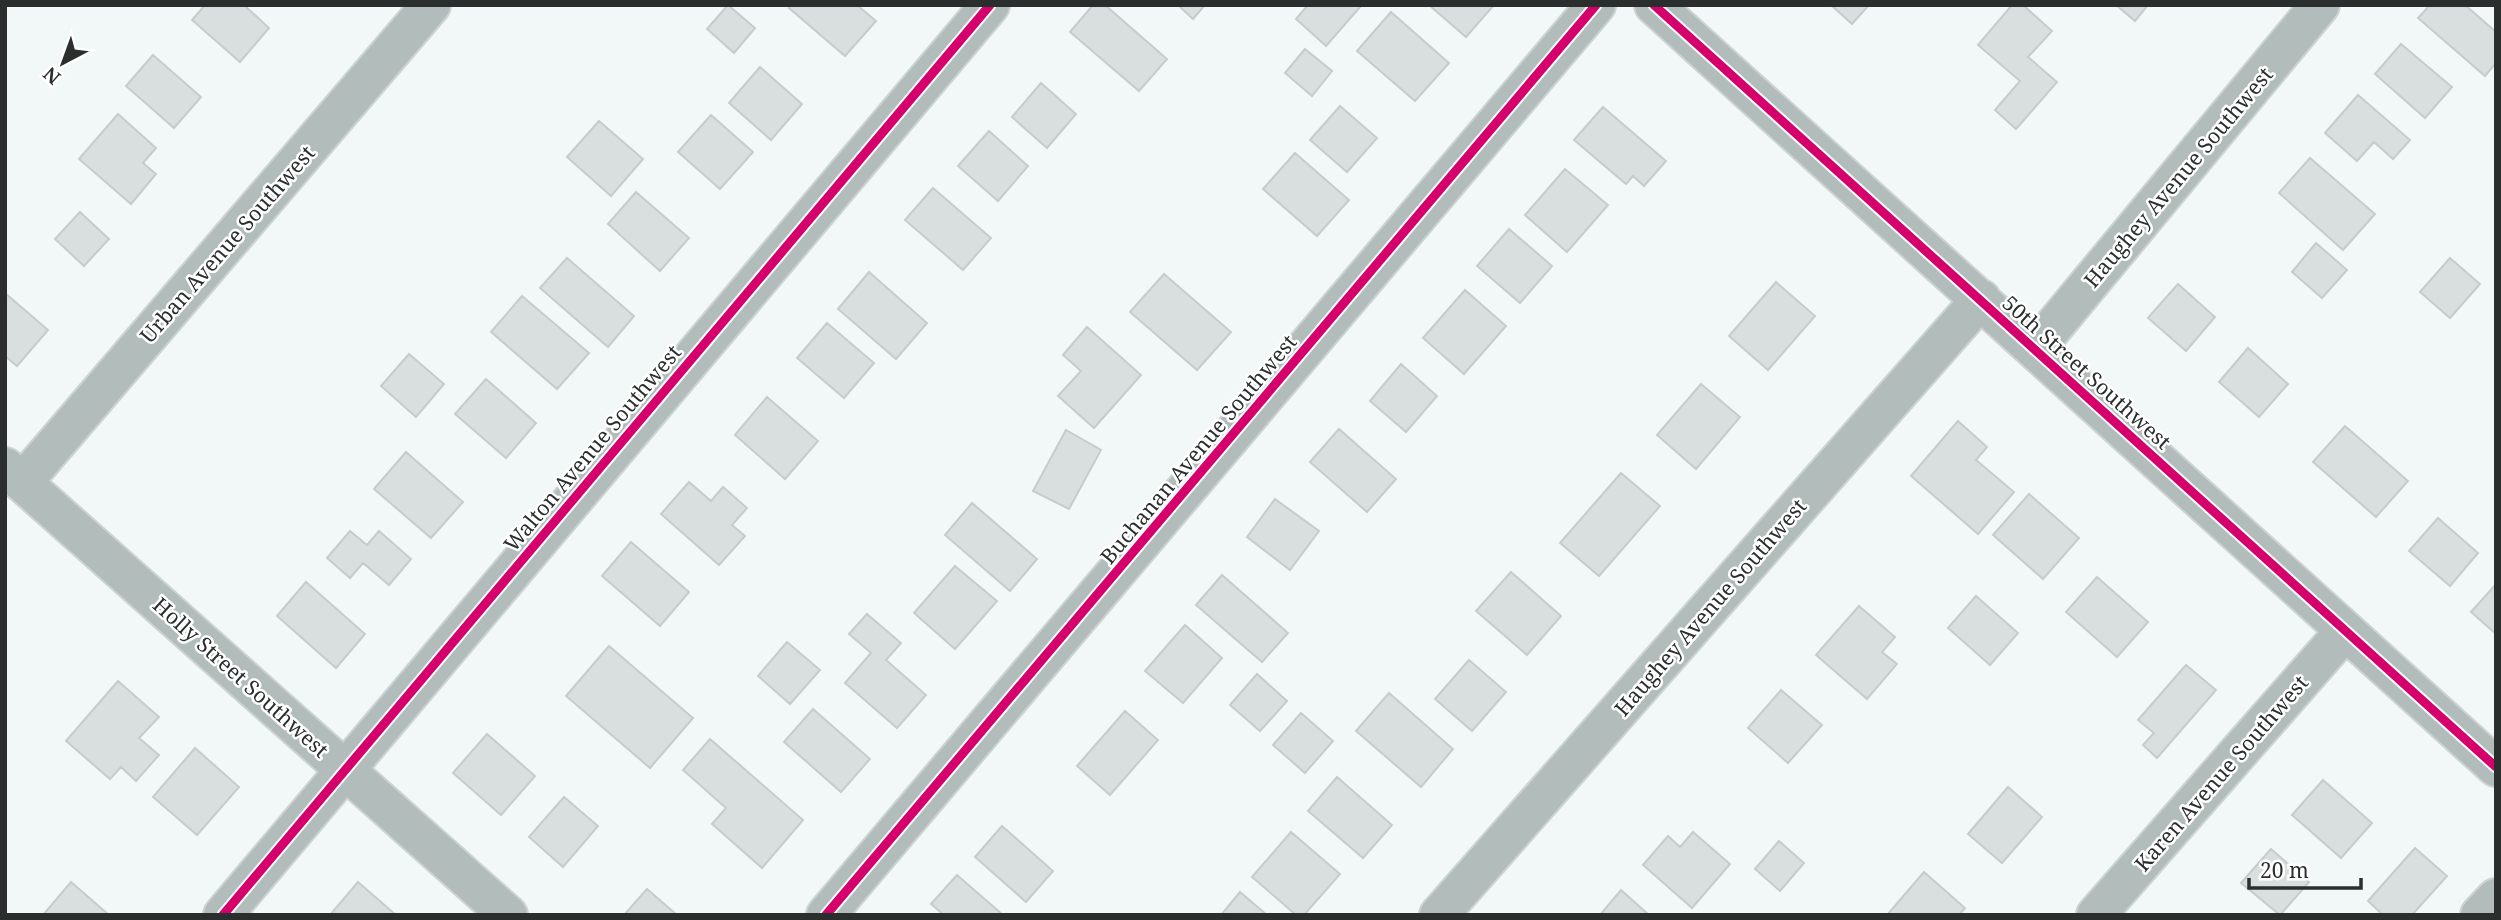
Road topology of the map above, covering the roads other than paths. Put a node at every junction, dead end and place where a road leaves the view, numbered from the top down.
1 (431, 5) edge
2 (990, 5) edge
3 (1596, 5) edge
4 (1654, 5) edge
5 (2320, 5) edge
6 (1981, 299) junction
7 (2035, 349) junction
8 (14, 474) edge
9 (2345, 631) junction
10 (2493, 760) edge
11 (344, 768) junction
12 (2496, 898) edge
13 (223, 915) edge
14 (508, 915) edge
15 (826, 915) edge
16 (1439, 915) edge
17 (2096, 915) edge
18 (2480, 915) edge

1 - 8 street, Urban Avenue Southwest
2 - 11 street, Walton Avenue Southwest
3 - 15 street, Buchanan Avenue Southwest
4 - 6 street, 50th Street Southwest
5 - 7 street, Haughey Avenue Southwest
6 - 7 street, 50th Street Southwest
6 - 16 street, Haughey Avenue Southwest
7 - 9 street, 50th Street Southwest
8 - 11 street, Holly Street Southwest
9 - 10 street, 50th Street Southwest
9 - 17 street, Karen Avenue Southwest
11 - 13 street, Walton Avenue Southwest
11 - 14 street, Holly Street Southwest
12 - 18 street

